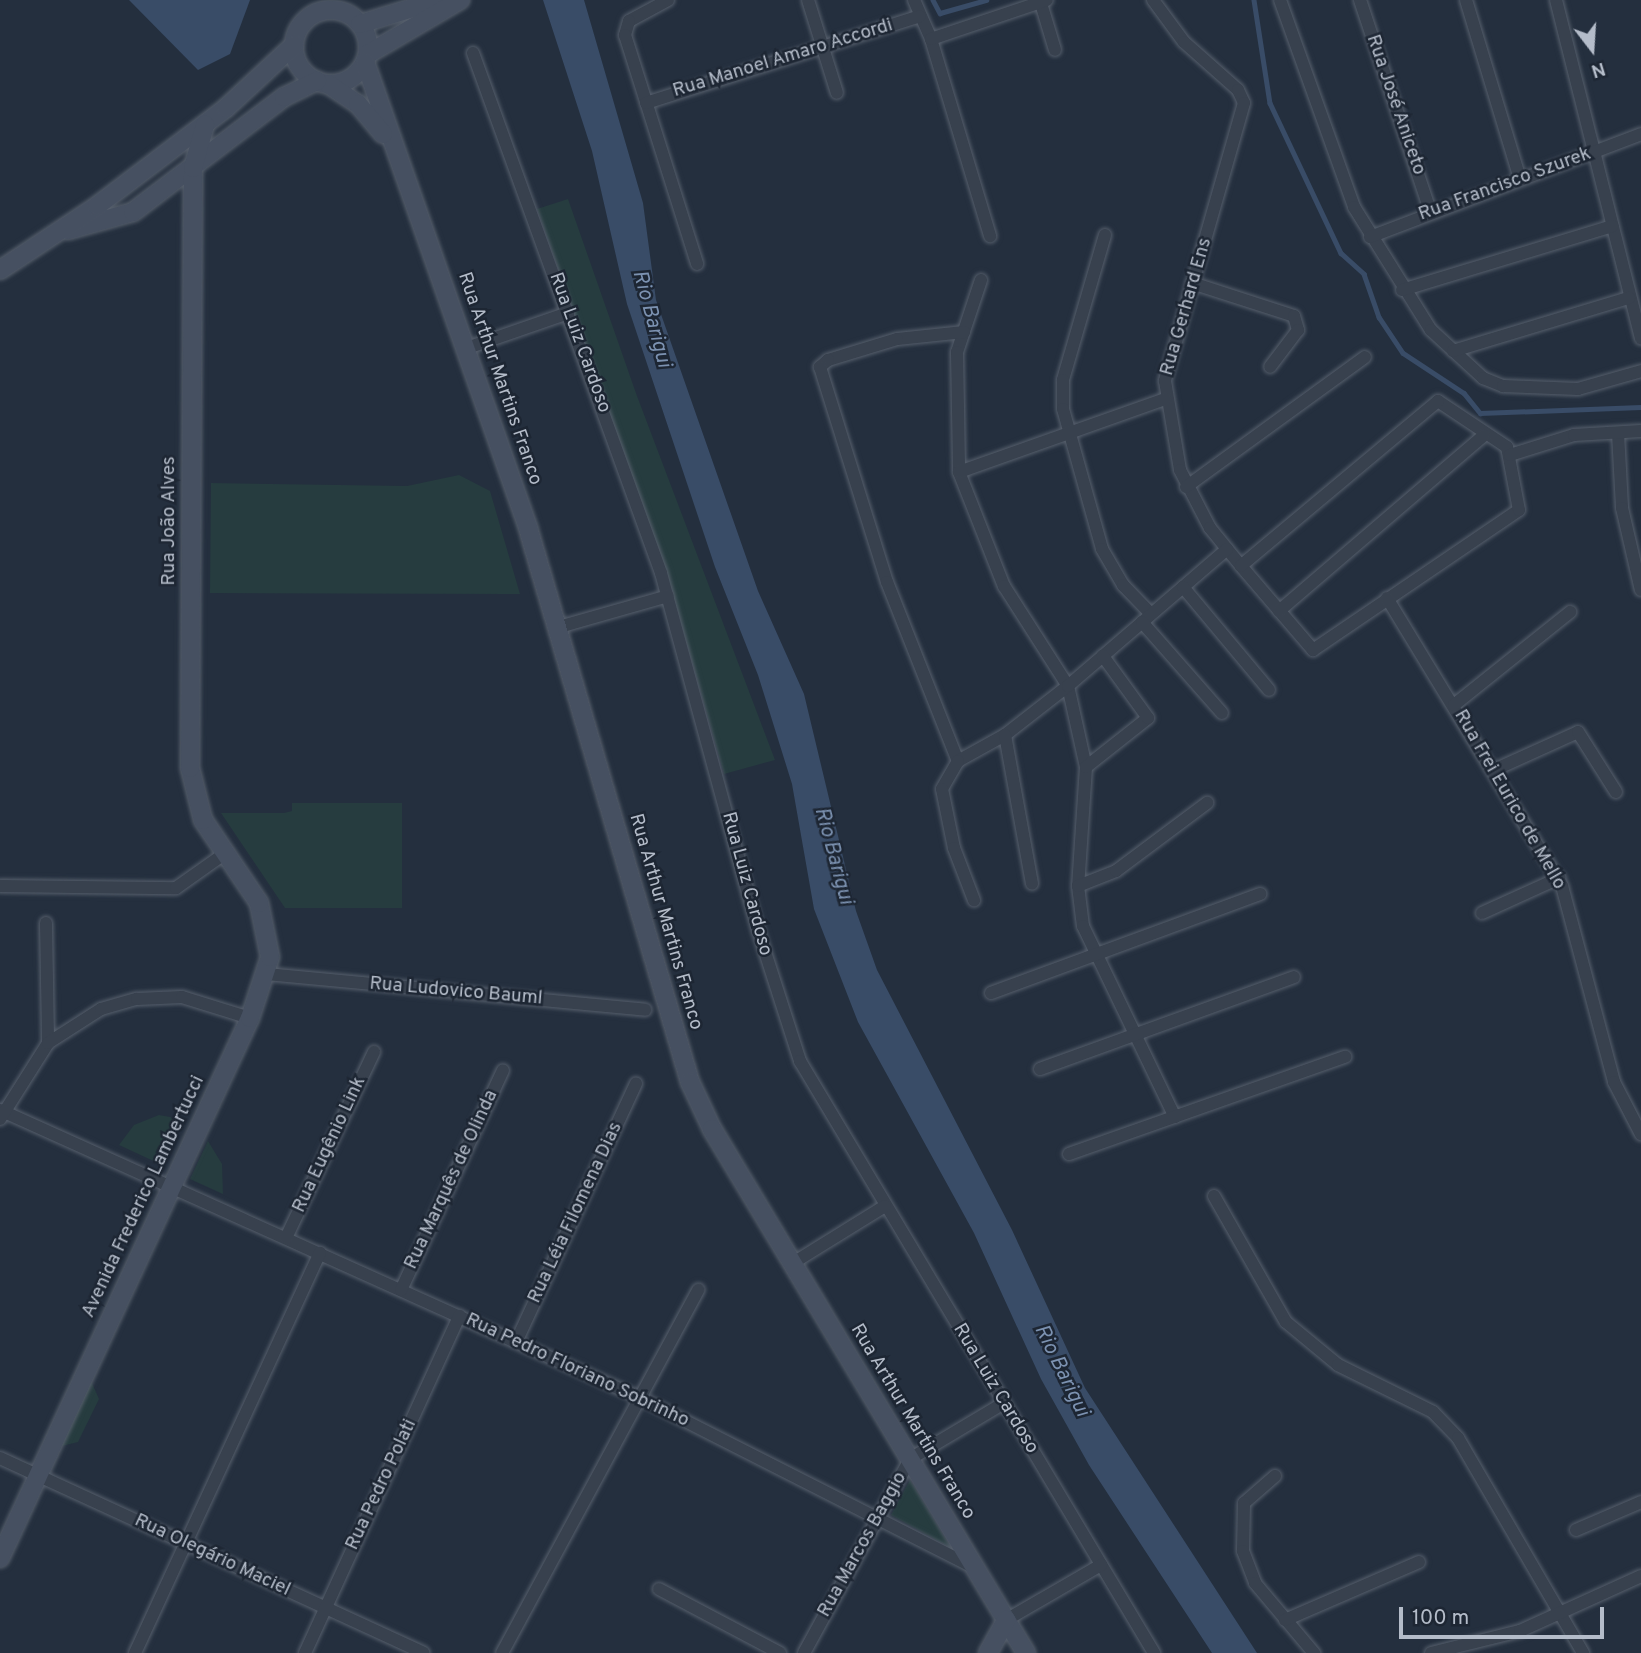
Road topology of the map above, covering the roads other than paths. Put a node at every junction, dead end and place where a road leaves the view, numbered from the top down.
1 (306, 0) edge
2 (439, 0) edge
3 (460, 0) edge
4 (668, 0) edge
5 (808, 0) edge
6 (914, 0) edge
7 (1153, 0) edge
8 (1280, 0) edge
9 (1360, 0) edge
10 (1466, 0) edge
11 (1556, 0) edge
12 (1042, 1) edge
13 (351, 13) edge
14 (920, 16) junction
15 (301, 26) junction
16 (931, 39) junction
17 (294, 45) junction
18 (823, 47) junction
19 (1055, 50) dead end
20 (472, 53) dead end
21 (367, 58) junction
22 (322, 83) junction
23 (837, 93) dead end
24 (646, 103) junction
25 (205, 125) junction
26 (1641, 134) edge
27 (391, 145) junction
28 (1597, 152) junction
29 (193, 168) junction
30 (1520, 179) junction
31 (1430, 210) junction
32 (1613, 226) junction
33 (62, 231) junction
34 (1105, 235) dead end
35 (990, 236) dead end
36 (1370, 237) junction
37 (697, 264) dead end
38 (0, 270) edge
39 (981, 279) dead end
40 (1192, 283) junction
41 (1402, 290) junction
42 (1629, 298) junction
43 (568, 313) junction
44 (964, 332) junction
45 (1641, 339) edge
46 (467, 348) junction
47 (1453, 351) junction
48 (1365, 357) dead end
49 (1269, 367) dead end
50 (1641, 371) edge
51 (1165, 398) junction
52 (1068, 431) junction
53 (1641, 431) edge
54 (1618, 433) junction
55 (1484, 435) junction
56 (1510, 455) junction
57 (959, 472) junction
58 (1186, 487) junction
59 (1227, 549) junction
60 (1241, 566) junction
61 (1183, 587) junction
62 (1641, 590) edge
63 (668, 596) junction
64 (1387, 598) junction
65 (1279, 611) junction
66 (1570, 612) dead end
67 (1146, 618) junction
68 (559, 627) junction
69 (1103, 656) junction
70 (1068, 686) junction
71 (1269, 690) dead end
72 (1454, 705) junction
73 (1222, 713) dead end
74 (1005, 736) junction
75 (958, 761) junction
76 (1086, 767) junction
77 (1494, 770) junction
78 (1616, 792) dead end
79 (1207, 803) dead end
80 (224, 854) junction
81 (1559, 878) junction
82 (1032, 884) dead end
83 (0, 886) edge
84 (1078, 886) junction
85 (1260, 894) dead end
86 (974, 900) dead end
87 (1482, 913) dead end
88 (46, 923) dead end
89 (1094, 955) junction
90 (267, 974) junction
91 (1294, 977) dead end
92 (991, 993) dead end
93 (645, 1010) dead end
94 (250, 1018) junction
95 (1134, 1035) junction
96 (48, 1043) junction
97 (374, 1052) dead end
98 (1345, 1057) dead end
99 (1040, 1069) dead end
100 (503, 1070) dead end
101 (636, 1084) dead end
102 (1, 1113) edge
103 (1175, 1117) junction
104 (1641, 1134) edge
105 (1069, 1154) dead end
106 (172, 1186) junction
107 (1214, 1196) dead end
108 (885, 1206) junction
109 (286, 1238) junction
110 (320, 1253) junction
111 (793, 1263) junction
112 (401, 1290) junction
113 (698, 1290) dead end
114 (460, 1316) junction
115 (516, 1342) junction
116 (640, 1398) junction
117 (1004, 1403) junction
118 (0, 1458) edge
119 (910, 1460) junction
120 (38, 1476) junction
121 (1275, 1476) dead end
122 (1641, 1502) edge
123 (878, 1518) junction
124 (1576, 1530) dead end
125 (186, 1544) junction
126 (0, 1558) edge
127 (1419, 1562) dead end
128 (1101, 1565) junction
129 (976, 1569) junction
130 (1641, 1576) edge
131 (659, 1589) dead end
132 (326, 1608) junction
133 (1561, 1613) junction
134 (1006, 1620) junction
135 (1285, 1620) junction
136 (135, 1653) edge
137 (305, 1653) edge
138 (423, 1653) edge
139 (502, 1653) edge
140 (780, 1653) edge
141 (804, 1653) edge
142 (988, 1653) edge
143 (1026, 1653) edge
144 (1154, 1653) edge
145 (1314, 1653) edge
146 (1431, 1653) edge
147 (1583, 1653) edge

1 - 15 street
2 - 13 street
3 - 21 street
4 - 24 street
5 - 18 street
6 - 14 street
7 - 40 street, Rua Gerhard Ens
8 - 36 street
9 - 31 street, Rua José Aniceto
10 - 30 street
11 - 28 street
12 - 16 street
12 - 19 street
13 - 15 street
13 - 21 street
14 - 16 street
14 - 18 street, Rua Manoel Amaro Accordi
15 - 17 street
16 - 35 street
17 - 22 street
17 - 25 street
18 - 23 street
18 - 24 street, Rua Manoel Amaro Accordi
20 - 43 street, Rua Luiz Cardoso
21 - 22 street
21 - 27 street, Rua Arthur Martins Franco
22 - 27 street, Rua Arthur Martins Franco
22 - 29 street
24 - 37 street
25 - 29 street, Rua João Alves
25 - 33 street
26 - 28 street, Rua Francisco Szurek
27 - 46 street, Rua Arthur Martins Franco
28 - 30 street, Rua Francisco Szurek
28 - 32 street
29 - 33 street
29 - 80 street, Rua João Alves
30 - 31 street, Rua Francisco Szurek
31 - 36 street, Rua Francisco Szurek
32 - 41 street
32 - 42 street
33 - 38 street
34 - 52 street
36 - 41 street
39 - 44 street
40 - 49 street
40 - 51 street, Rua Gerhard Ens
41 - 47 street
42 - 45 street
42 - 47 street
43 - 46 street
43 - 63 street, Rua Luiz Cardoso
44 - 57 street
44 - 75 street
46 - 68 street, Rua Arthur Martins Franco
47 - 50 street
48 - 58 street
51 - 52 street
51 - 58 street, Rua Gerhard Ens
52 - 57 street
52 - 67 street
53 - 54 street
54 - 56 street
54 - 62 street
55 - 56 street
55 - 60 street
55 - 65 street
56 - 64 street
57 - 70 street
58 - 59 street, Rua Gerhard Ens
59 - 60 street, Rua Gerhard Ens
59 - 61 street
60 - 65 street, Rua Gerhard Ens
61 - 67 street
61 - 71 street
63 - 68 street
63 - 108 street, Rua Luiz Cardoso
64 - 65 street, Rua Gerhard Ens
64 - 72 street, Rua Frei Eurico de Mello
66 - 72 street
67 - 69 street
67 - 73 street
68 - 111 street, Rua Arthur Martins Franco
69 - 70 street
69 - 76 street
70 - 74 street
70 - 76 street
72 - 77 street, Rua Frei Eurico de Mello
74 - 75 street
74 - 82 street
75 - 86 street
76 - 84 street
77 - 78 street
77 - 81 street, Rua Frei Eurico de Mello
79 - 84 street
80 - 83 street
80 - 90 street, Avenida Frederico Lambertucci
81 - 87 street
81 - 104 street, Rua Frei Eurico de Mello
84 - 89 street
85 - 89 street
88 - 96 street
89 - 92 street
89 - 95 street
90 - 93 street, Rua Ludovico Bauml
90 - 94 street, Avenida Frederico Lambertucci
91 - 95 street
94 - 96 street
94 - 106 street, Avenida Frederico Lambertucci
95 - 99 street
95 - 103 street
96 - 102 street
97 - 109 street, Rua Eugênio Link
98 - 103 street
100 - 112 street, Rua Marquês de Olinda
101 - 115 street, Rua Léia Filomena Dias
102 - 106 street, Rua Pedro Floriano Sobrinho
103 - 105 street
106 - 109 street, Rua Pedro Floriano Sobrinho
106 - 120 street, Avenida Frederico Lambertucci
107 - 133 street
108 - 111 street
108 - 117 street, Rua Luiz Cardoso
109 - 110 street, Rua Pedro Floriano Sobrinho
110 - 112 street, Rua Pedro Floriano Sobrinho
110 - 125 street
111 - 119 street, Rua Arthur Martins Franco
112 - 114 street, Rua Pedro Floriano Sobrinho
113 - 116 street
114 - 115 street, Rua Pedro Floriano Sobrinho
114 - 132 street, Rua Pedro Polati
115 - 116 street, Rua Pedro Floriano Sobrinho
116 - 123 street, Rua Pedro Floriano Sobrinho
116 - 139 street
117 - 119 street, Rua Marcos Baggio
117 - 128 street, Rua Luiz Cardoso
118 - 120 street, Rua Olegário Maciel
119 - 123 street, Rua Marcos Baggio
119 - 129 street, Rua Arthur Martins Franco
120 - 125 street, Rua Olegário Maciel
120 - 126 street, Avenida Frederico Lambertucci
121 - 135 street
122 - 124 street
123 - 129 street, Rua Pedro Floriano Sobrinho
123 - 141 street, Rua Marcos Baggio
125 - 132 street, Rua Olegário Maciel
125 - 136 street
127 - 135 street
128 - 134 street
128 - 144 street, Rua Luiz Cardoso
129 - 134 street, Rua Arthur Martins Franco
130 - 133 street
131 - 140 street
132 - 137 street, Rua Pedro Polati
132 - 138 street, Rua Olegário Maciel
133 - 146 street
133 - 147 street
134 - 142 street
134 - 143 street, Rua Arthur Martins Franco
135 - 145 street

